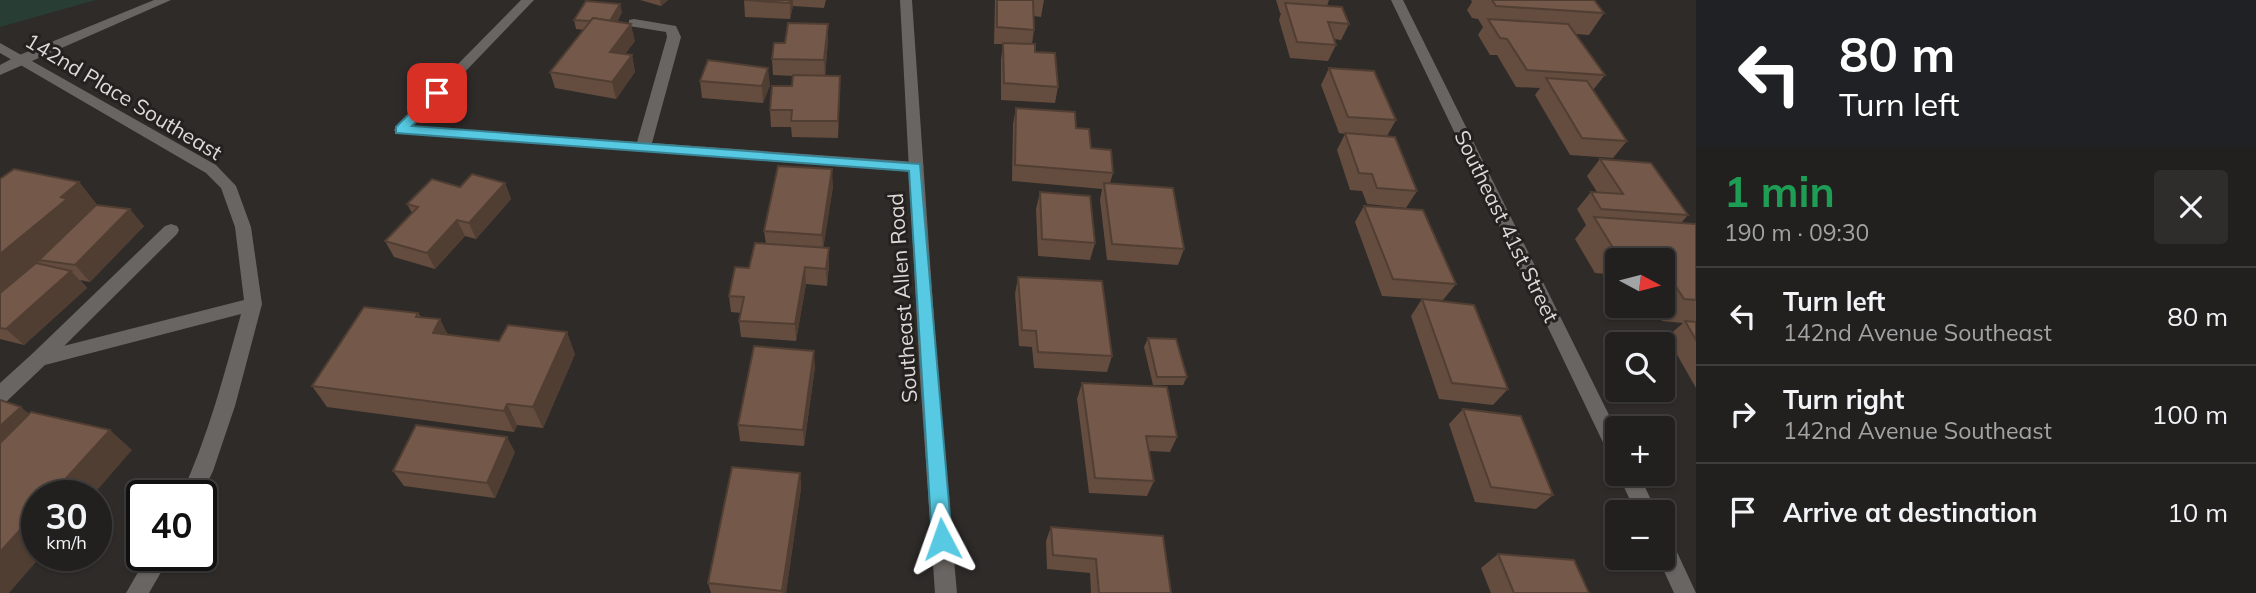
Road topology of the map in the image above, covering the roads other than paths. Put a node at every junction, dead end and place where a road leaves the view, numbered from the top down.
1 (165, 0) edge
2 (528, 0) edge
3 (906, 0) edge
4 (1397, 0) edge
5 (635, 23) dead end
6 (0, 47) edge
7 (22, 59) junction
8 (0, 71) edge
9 (643, 147) junction
10 (915, 167) junction
11 (171, 230) dead end
12 (253, 304) junction
13 (39, 359) junction
14 (0, 395) edge
15 (1605, 426) edge
16 (198, 480) edge
17 (1675, 570) edge
18 (150, 571) edge
19 (137, 593) edge
20 (946, 593) edge
21 (1686, 593) edge

1 - 7 street
2 - 9 street
3 - 10 street, Southeast Allen Road
4 - 15 street, Southeast 41st Street
5 - 9 street
6 - 7 street, 142nd Place Southeast
7 - 8 street
7 - 12 street, 142nd Place Southeast
9 - 10 street
10 - 20 street, Southeast Allen Road
11 - 13 street
12 - 13 street
12 - 16 street
13 - 14 street
17 - 21 street
18 - 19 street

